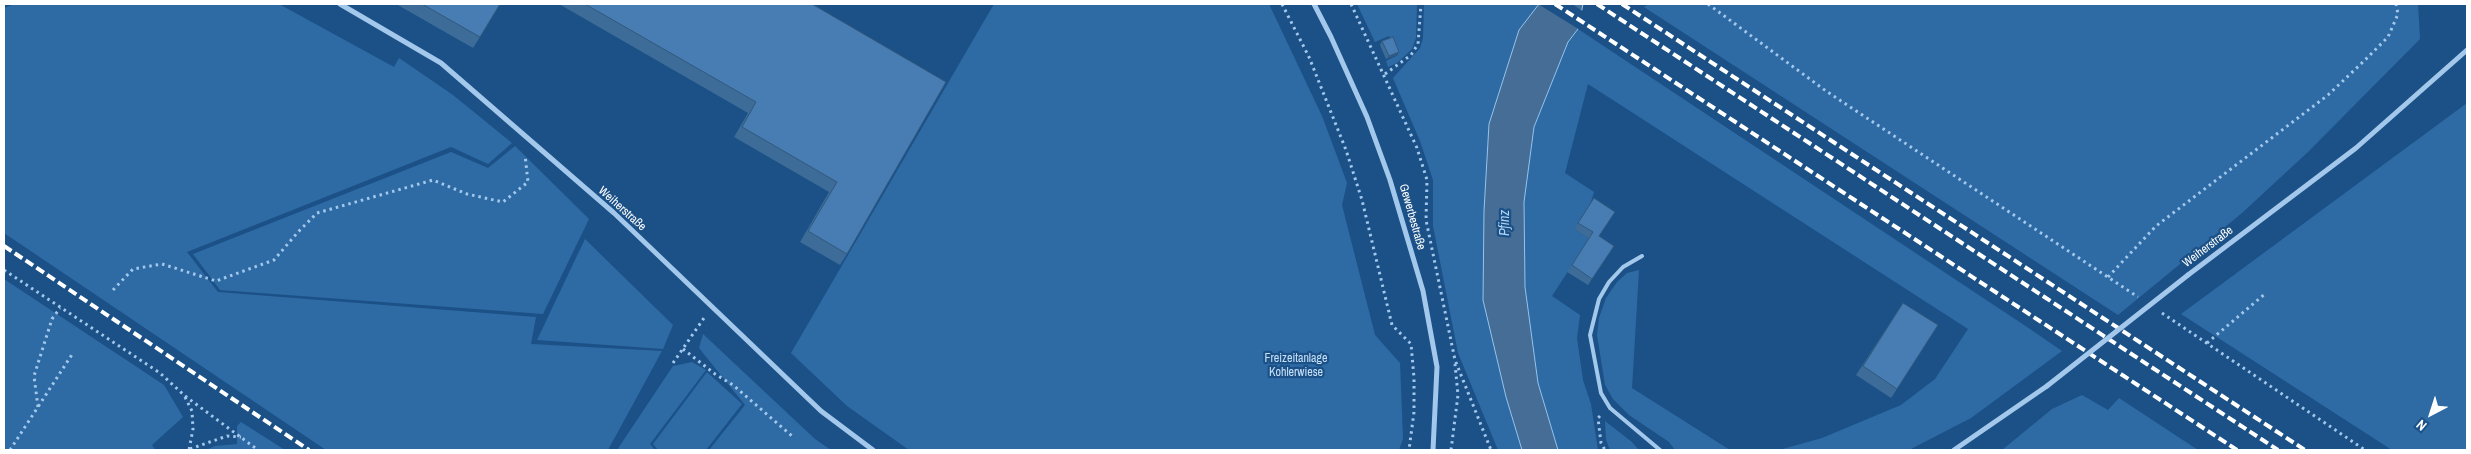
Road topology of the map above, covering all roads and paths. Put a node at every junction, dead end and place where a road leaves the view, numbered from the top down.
1 (340, 4) edge
2 (1282, 4) edge
3 (1314, 4) edge
4 (1351, 4) edge
5 (1421, 4) edge
6 (1708, 4) edge
7 (2396, 4) edge
8 (2467, 50) edge
9 (1385, 74) junction
10 (522, 134) junction
11 (1642, 256) dead end
12 (4, 270) edge
13 (2108, 277) junction
14 (113, 290) dead end
15 (2266, 293) dead end
16 (2146, 302) dead end
17 (712, 307) junction
18 (60, 308) junction
19 (2154, 308) dead end
20 (2207, 343) junction
21 (683, 349) junction
22 (73, 353) dead end
23 (1455, 360) junction
24 (673, 362) dead end
25 (185, 396) junction
26 (38, 408) junction
27 (1610, 408) junction
28 (241, 436) junction
29 (792, 436) dead end
30 (10, 450) edge
31 (190, 450) edge
32 (258, 450) edge
33 (873, 450) edge
34 (1409, 450) edge
35 (1433, 450) edge
36 (1450, 450) edge
37 (1491, 450) edge
38 (1605, 450) edge
39 (1660, 450) edge
40 (1954, 450) edge
41 (2365, 450) edge

1 - 10 street, Weiherstraße
2 - 34 path
3 - 35 street, Gewerbestraße
4 - 9 path
5 - 9 path
6 - 13 path
7 - 13 path
8 - 40 street, Weiherstraße, bridge
9 - 23 path
10 - 14 path
10 - 17 street, Weiherstraße
11 - 27 lane
12 - 18 path
13 - 16 path
15 - 20 path
17 - 21 path
17 - 33 street, Weiherstraße
18 - 25 path
18 - 26 path
19 - 20 path
20 - 41 path
21 - 24 path
21 - 29 path
22 - 26 path
23 - 36 path
23 - 37 path
25 - 28 path
25 - 31 path
26 - 30 path
27 - 38 path
27 - 39 lane
28 - 31 path
28 - 32 path

